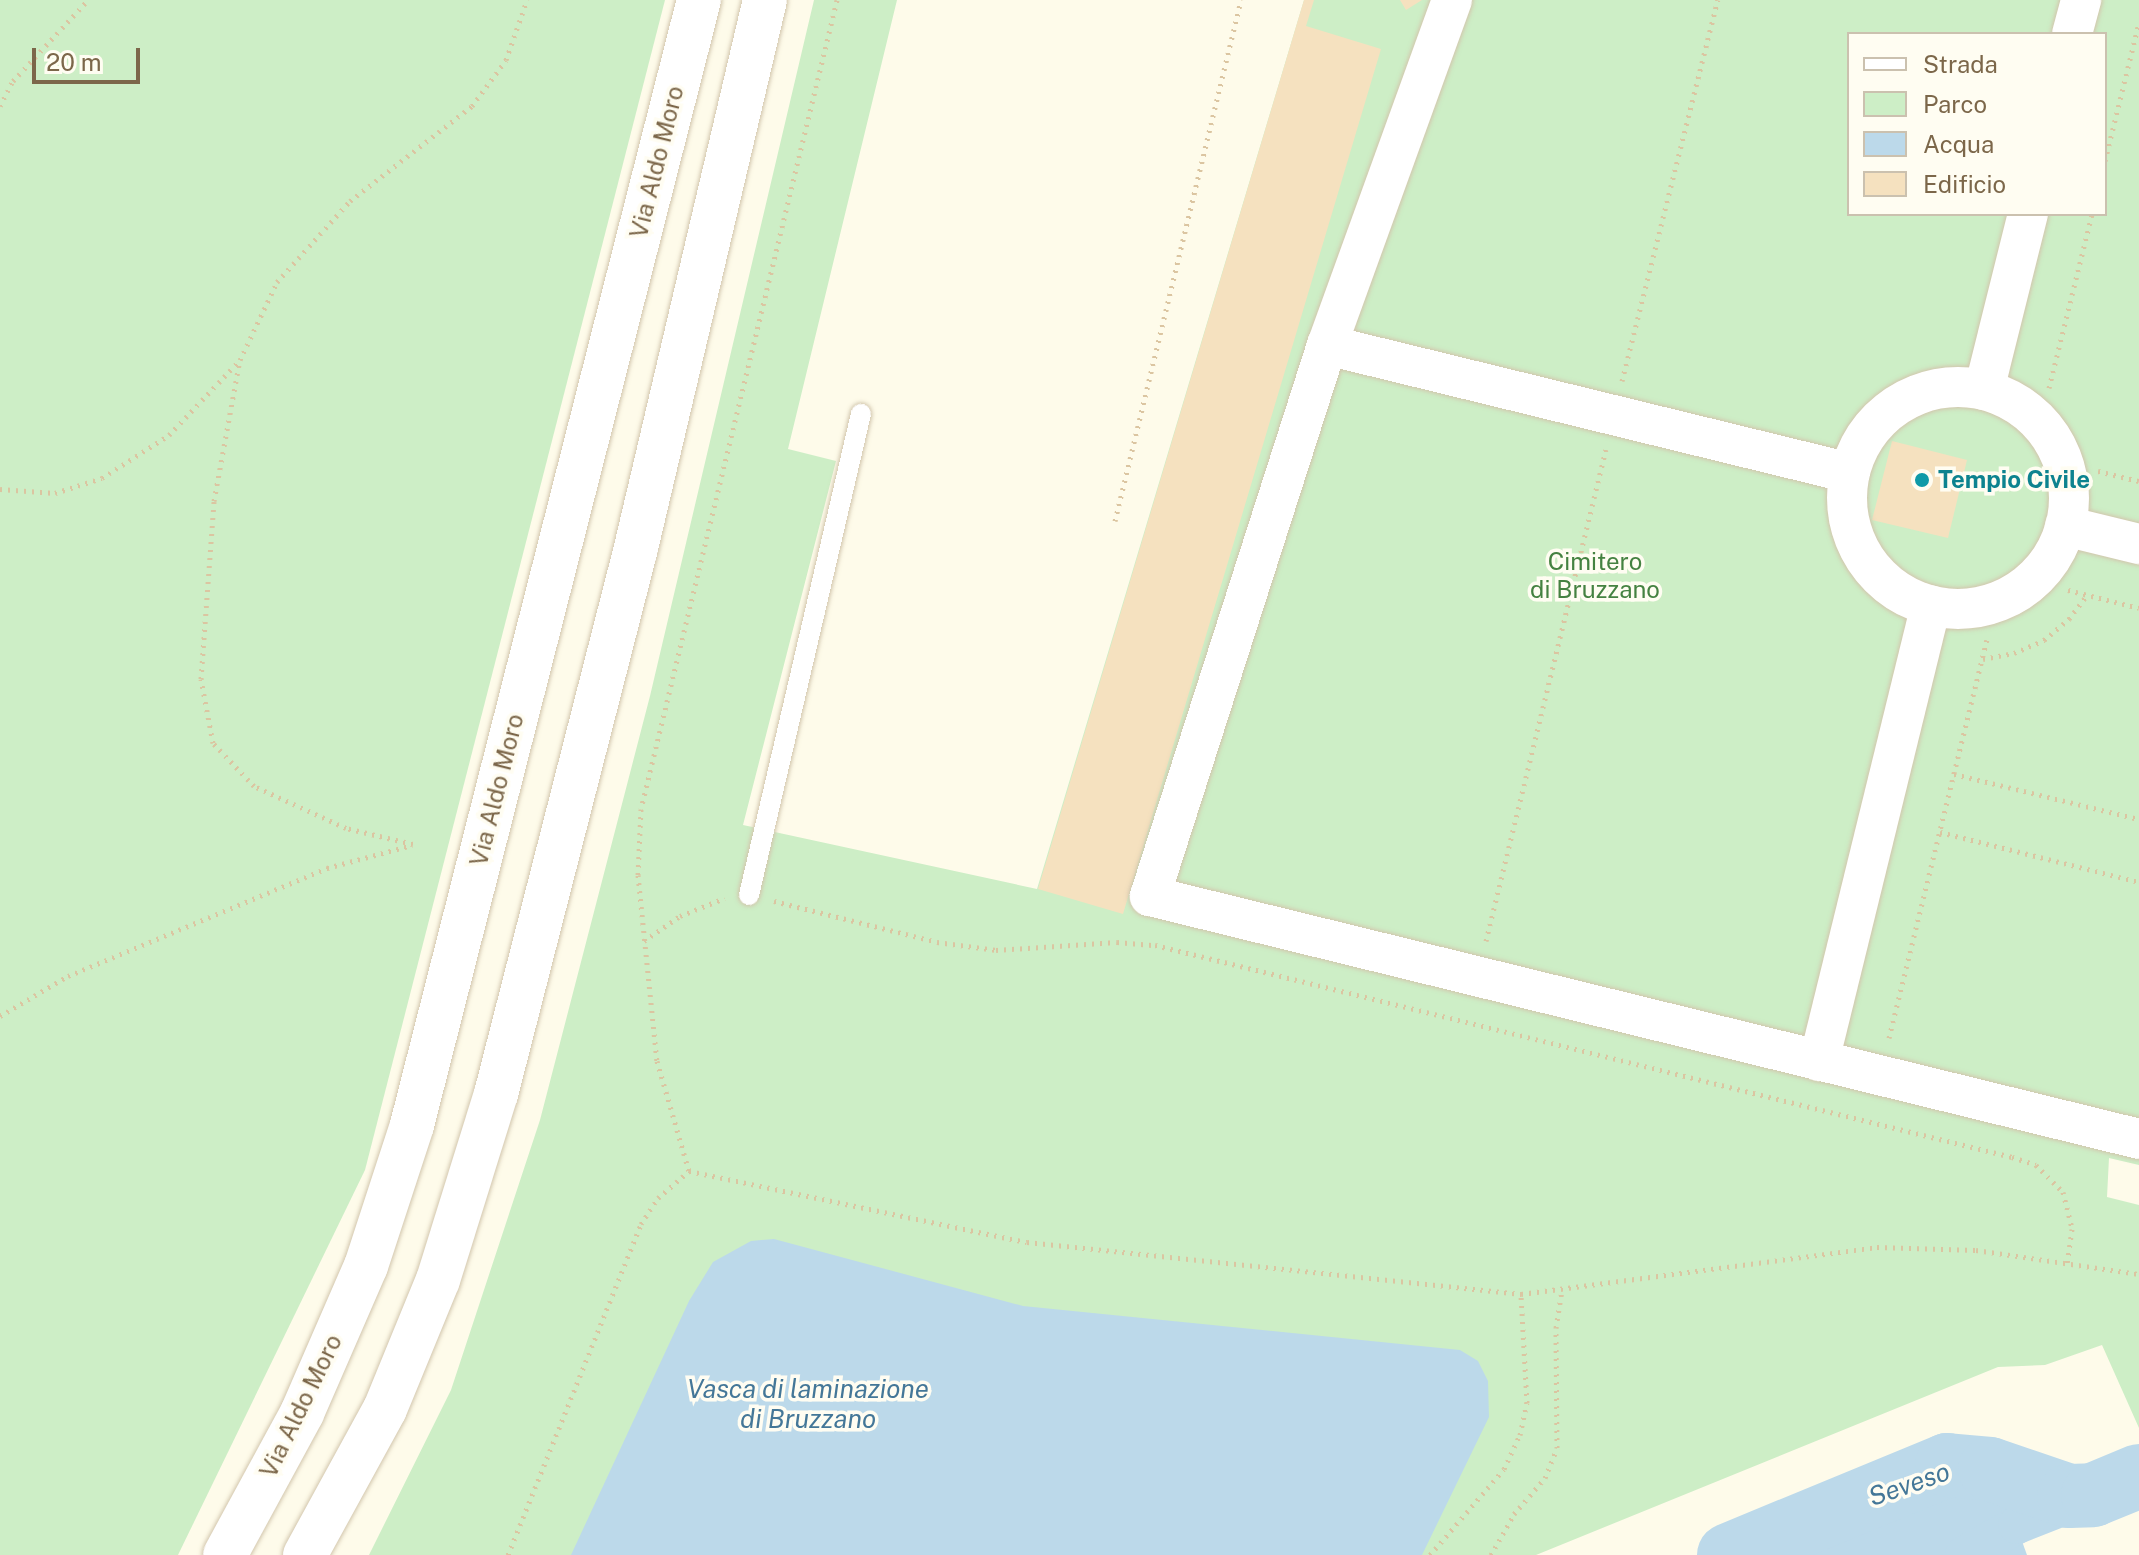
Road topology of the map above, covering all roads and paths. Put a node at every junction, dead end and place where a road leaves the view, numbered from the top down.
1 (88, 0) edge
2 (527, 0) edge
3 (699, 0) edge
4 (765, 0) edge
5 (837, 0) edge
6 (1241, 0) edge
7 (1452, 0) edge
8 (1718, 0) edge
9 (2081, 0) edge
10 (2139, 23) edge
11 (2073, 32) edge
12 (0, 106) edge
13 (2107, 153) edge
14 (2028, 216) edge
15 (2092, 216) edge
16 (1327, 345) junction
17 (240, 360) junction
18 (2049, 388) dead end
19 (1984, 390) junction
20 (861, 414) dead end
21 (1614, 415) junction
22 (2098, 471) dead end
23 (1850, 473) junction
24 (2139, 481) edge
25 (0, 489) edge
26 (1115, 521) dead end
27 (2065, 526) junction
28 (2139, 544) edge
29 (2068, 590) dead end
30 (2087, 595) junction
31 (1931, 606) junction
32 (2139, 608) edge
33 (1987, 640) dead end
34 (1983, 659) junction
35 (1954, 774) junction
36 (2139, 819) edge
37 (1940, 832) junction
38 (2139, 882) edge
39 (749, 895) junction
40 (644, 941) junction
41 (1478, 977) junction
42 (0, 1016) edge
43 (1819, 1061) junction
44 (1880, 1075) junction
45 (2139, 1139) edge
46 (689, 1171) junction
47 (2067, 1263) junction
48 (2139, 1274) edge
49 (1562, 1289) junction
50 (1521, 1294) junction
51 (225, 1555) edge
52 (305, 1555) edge
53 (508, 1555) edge
54 (1430, 1555) edge
55 (1491, 1555) edge

1 - 12 path
2 - 17 path
3 - 51 main road, Via Aldo Moro
4 - 52 main road
5 - 40 path
6 - 26 path
7 - 16 street
8 - 21 path
9 - 11 street
10 - 13 path
14 - 19 street
15 - 18 path
16 - 21 street
16 - 41 street
17 - 25 path
17 - 42 path
19 - 23 street
19 - 27 street
20 - 39 lane
21 - 23 street
21 - 41 path
22 - 24 path
23 - 31 street
27 - 28 street
27 - 31 street
29 - 30 path
30 - 32 path
30 - 34 path
31 - 43 street
33 - 34 path
34 - 35 path
35 - 36 path
35 - 37 path
37 - 38 path
37 - 44 path
39 - 40 path
39 - 47 path
40 - 46 path
41 - 43 street
43 - 44 street
44 - 45 street
46 - 50 path
46 - 53 path
47 - 48 path
47 - 49 path
49 - 50 path
49 - 55 path
50 - 54 path

